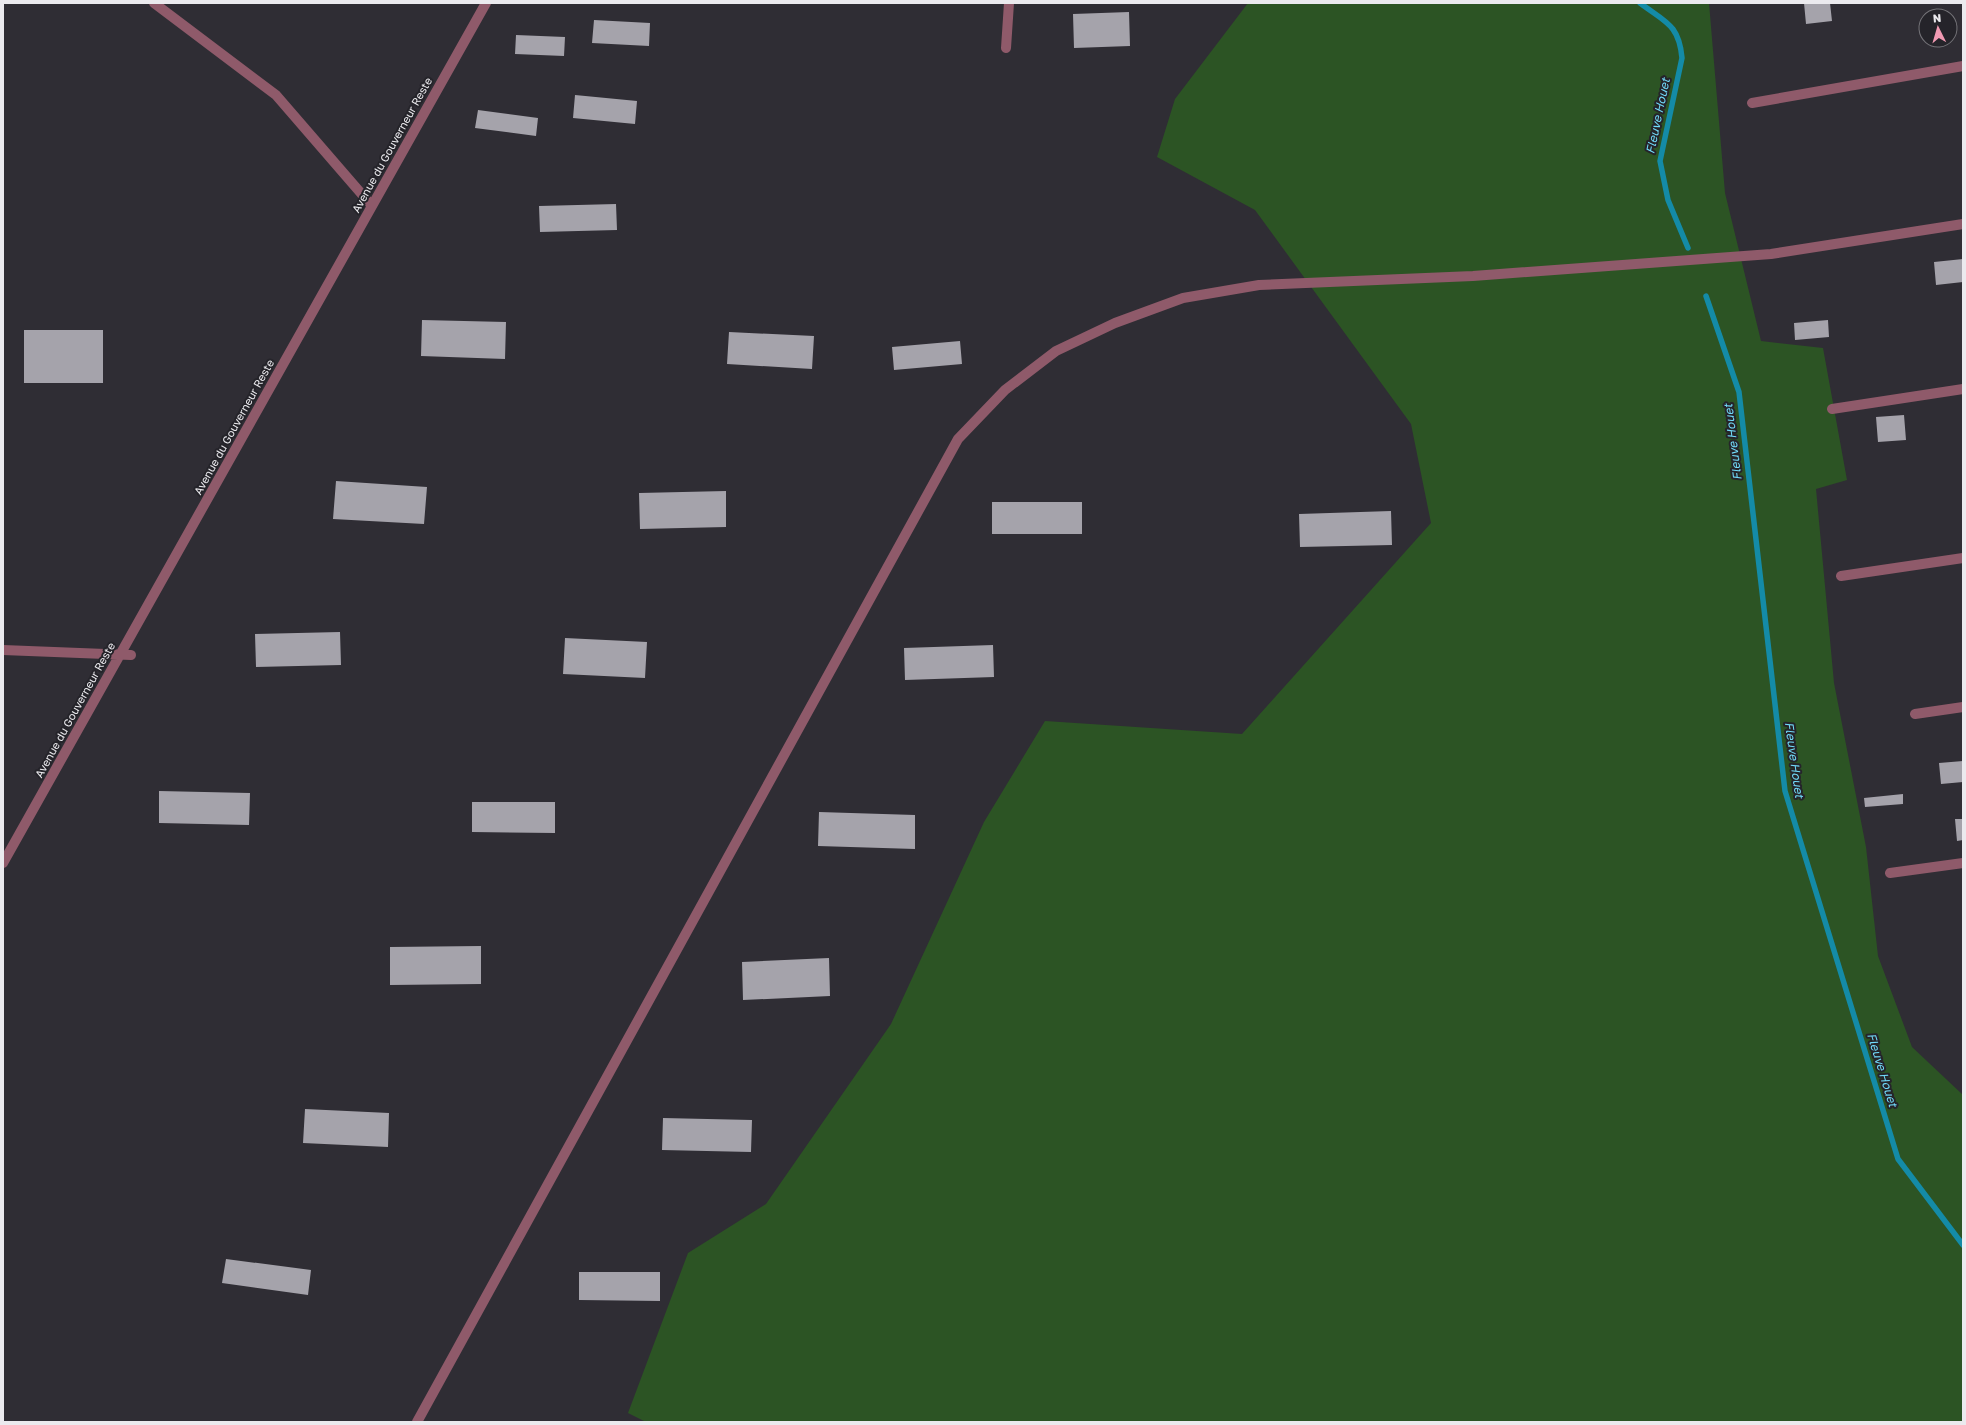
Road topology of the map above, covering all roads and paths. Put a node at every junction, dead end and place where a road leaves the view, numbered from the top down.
1 (154, 3) edge
2 (486, 3) edge
3 (1009, 3) edge
4 (1006, 48) dead end
5 (1963, 66) edge
6 (1752, 103) dead end
7 (372, 206) junction
8 (1963, 224) edge
9 (1963, 389) edge
10 (1832, 409) dead end
11 (1963, 558) edge
12 (1841, 576) dead end
13 (3, 650) edge
14 (131, 656) dead end
15 (1963, 707) edge
16 (1915, 714) dead end
17 (3, 863) edge
18 (1963, 863) edge
19 (1890, 874) dead end
20 (417, 1422) edge

1 - 7 street
2 - 7 street, Avenue du Gouverneur Reste
3 - 4 street
5 - 6 street
7 - 17 street, Avenue du Gouverneur Reste
8 - 20 street
9 - 10 street
11 - 12 street
13 - 14 street
15 - 16 street
18 - 19 street

